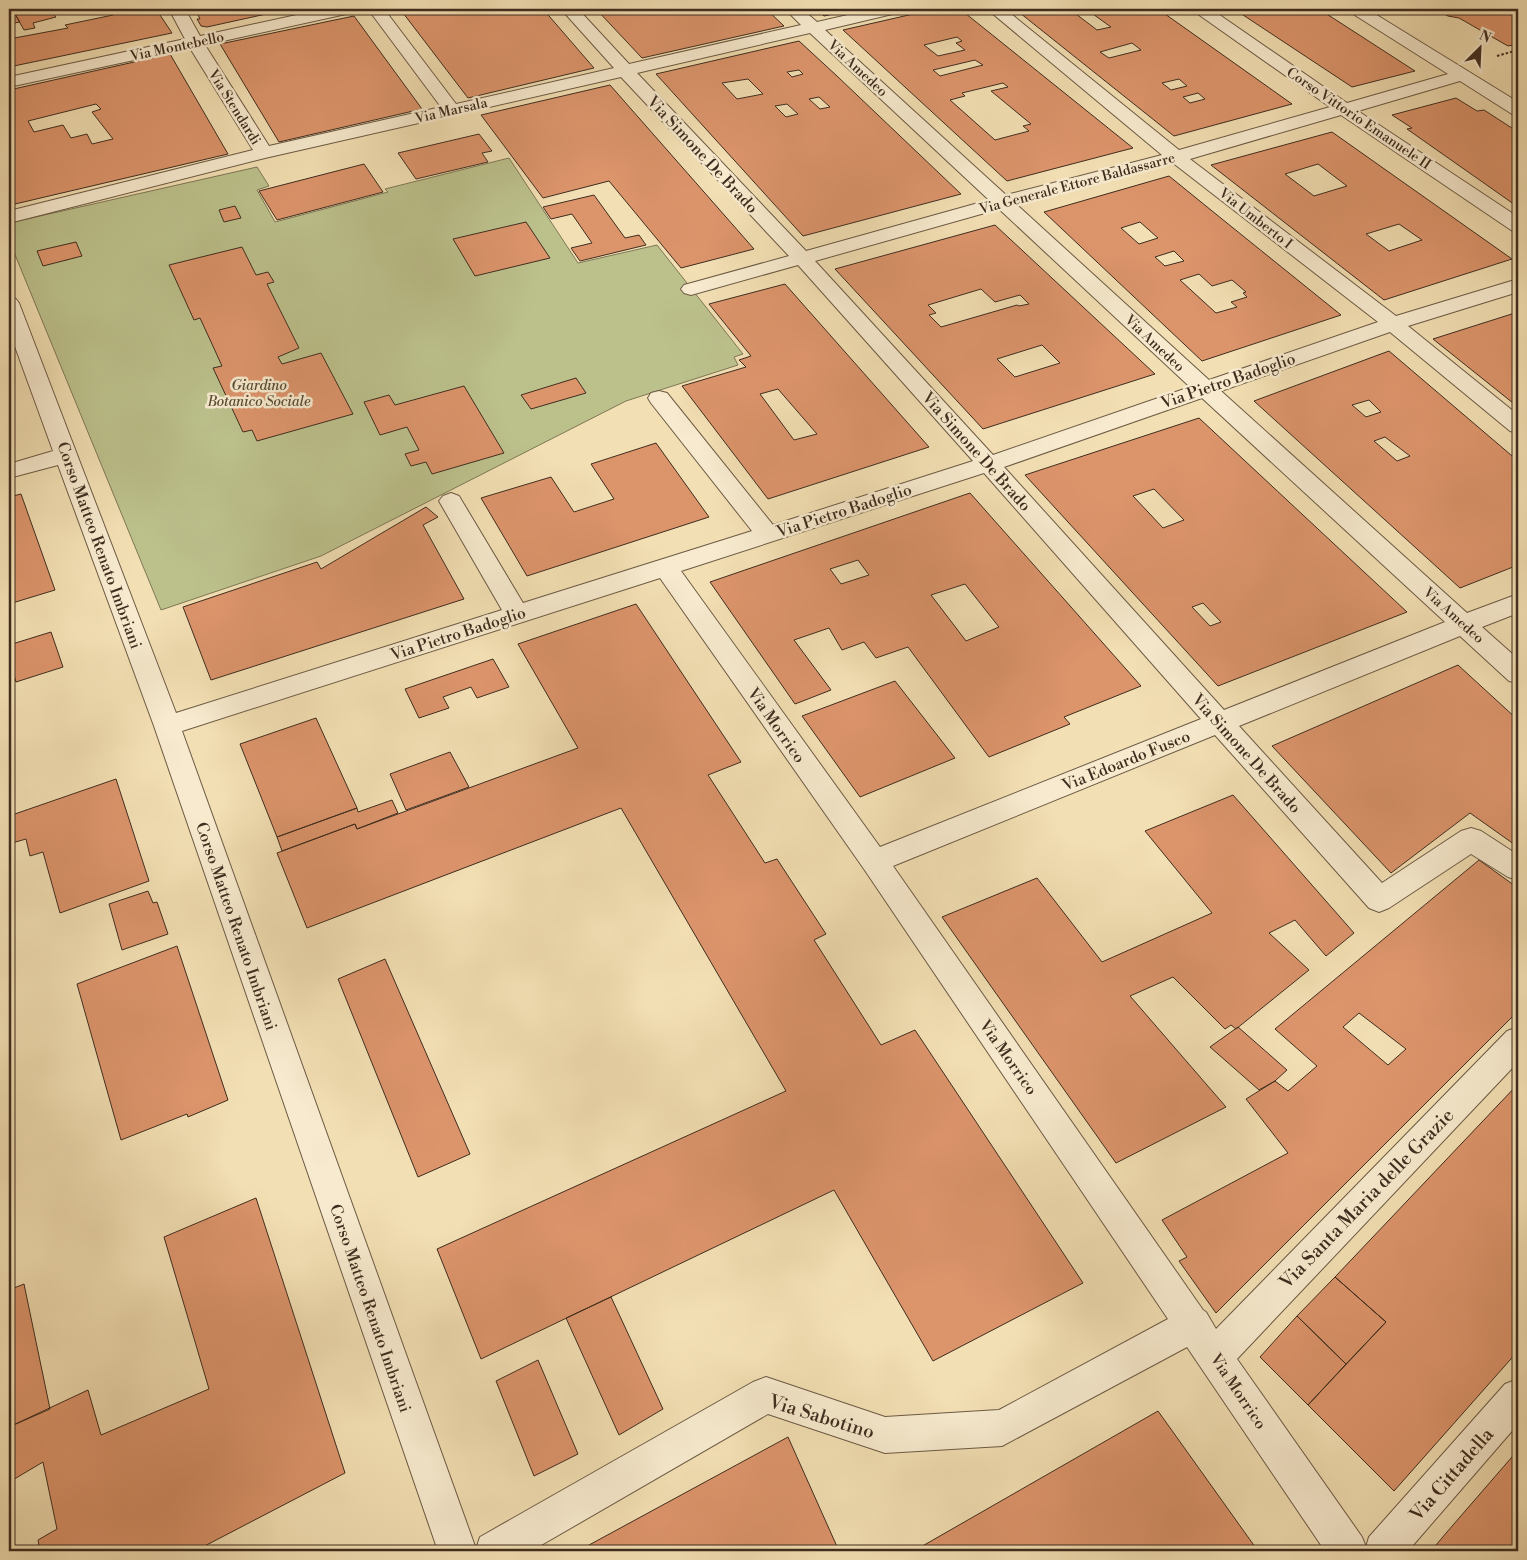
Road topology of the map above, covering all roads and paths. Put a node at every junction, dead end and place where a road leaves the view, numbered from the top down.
1 (177, 9) edge
2 (346, 9) edge
3 (376, 9) edge
4 (569, 9) edge
5 (794, 9) edge
6 (895, 9) edge
7 (995, 9) edge
8 (1201, 9) edge
9 (1356, 9) edge
10 (814, 27) junction
11 (195, 42) junction
12 (624, 71) junction
13 (1463, 76) junction
14 (9, 82) edge
15 (1344, 109) junction
16 (452, 110) junction
17 (1518, 110) edge
18 (264, 153) junction
19 (1176, 157) junction
20 (1003, 202) junction
21 (9, 217) edge
22 (1518, 226) edge
23 (801, 258) junction
24 (1518, 284) edge
25 (692, 289) dead end
26 (9, 303) edge
27 (1393, 324) junction
28 (1204, 388) junction
29 (659, 398) dead end
30 (1518, 426) edge
31 (66, 455) junction
32 (989, 464) junction
33 (9, 471) edge
34 (451, 501) dead end
35 (767, 534) junction
36 (665, 567) junction
37 (1518, 603) edge
38 (517, 614) junction
39 (1466, 625) junction
40 (1518, 674) edge
41 (1220, 723) junction
42 (167, 726) junction
43 (874, 861) junction
44 (1518, 868) edge
45 (1518, 1041) edge
46 (1194, 1324) junction
47 (1215, 1356) junction
48 (1518, 1397) edge
49 (457, 1551) edge
50 (494, 1551) edge
51 (1348, 1551) edge
52 (1383, 1551) edge

1 - 11 street, Via Stendardi
2 - 11 street, Via Montebello
3 - 16 street
4 - 12 street, Via Simone De Brado
5 - 10 street, Via Amedeo
6 - 10 street, Via Marsala
7 - 19 street, Via Umberto I
8 - 15 street, Corso Vittorio Emanuele II
9 - 13 street
10 - 12 street, Via Marsala
10 - 20 street, Via Amedeo
11 - 14 street, Via Montebello
11 - 18 street, Via Stendardi
12 - 16 street, Via Marsala
12 - 23 street, Via Simone De Brado
13 - 15 street, Via Generale Ettore Baldassarre
13 - 17 street
15 - 19 street, Via Generale Ettore Baldassarre
15 - 22 street, Corso Vittorio Emanuele II
16 - 18 street, Via Marsala
18 - 21 street, Via Marsala
19 - 20 street, Via Generale Ettore Baldassarre
19 - 27 street, Via Umberto I
20 - 23 street, Via Generale Ettore Baldassarre
20 - 28 street, Via Amedeo
23 - 25 street, Via Generale Ettore Baldassarre
23 - 32 street, Via Simone De Brado
24 - 27 street, Via Pietro Badoglio
26 - 31 street, Corso Matteo Renato Imbriani
27 - 28 street, Via Pietro Badoglio
27 - 30 street, Via Umberto I
28 - 32 street, Via Pietro Badoglio
28 - 39 street, Via Amedeo
29 - 35 street
31 - 33 street
31 - 42 street, Corso Matteo Renato Imbriani
32 - 35 street, Via Pietro Badoglio
32 - 41 street, Via Simone De Brado
34 - 38 street
35 - 36 street, Via Pietro Badoglio
36 - 38 street, Via Pietro Badoglio
36 - 43 street, Via Morrico
37 - 39 street, Via Edoardo Fusco
38 - 42 street, Via Pietro Badoglio
39 - 40 street, Via Amedeo
39 - 41 street, Via Edoardo Fusco
41 - 43 street, Via Edoardo Fusco
41 - 44 street, Via Simone De Brado
42 - 49 street, Corso Matteo Renato Imbriani
43 - 46 street, Via Morrico
45 - 47 street, Via Santa Maria delle Grazie
46 - 47 street, Via Morrico
46 - 50 street, Via Sabotino
47 - 51 street, Via Morrico
48 - 52 street, Via Cittadella

